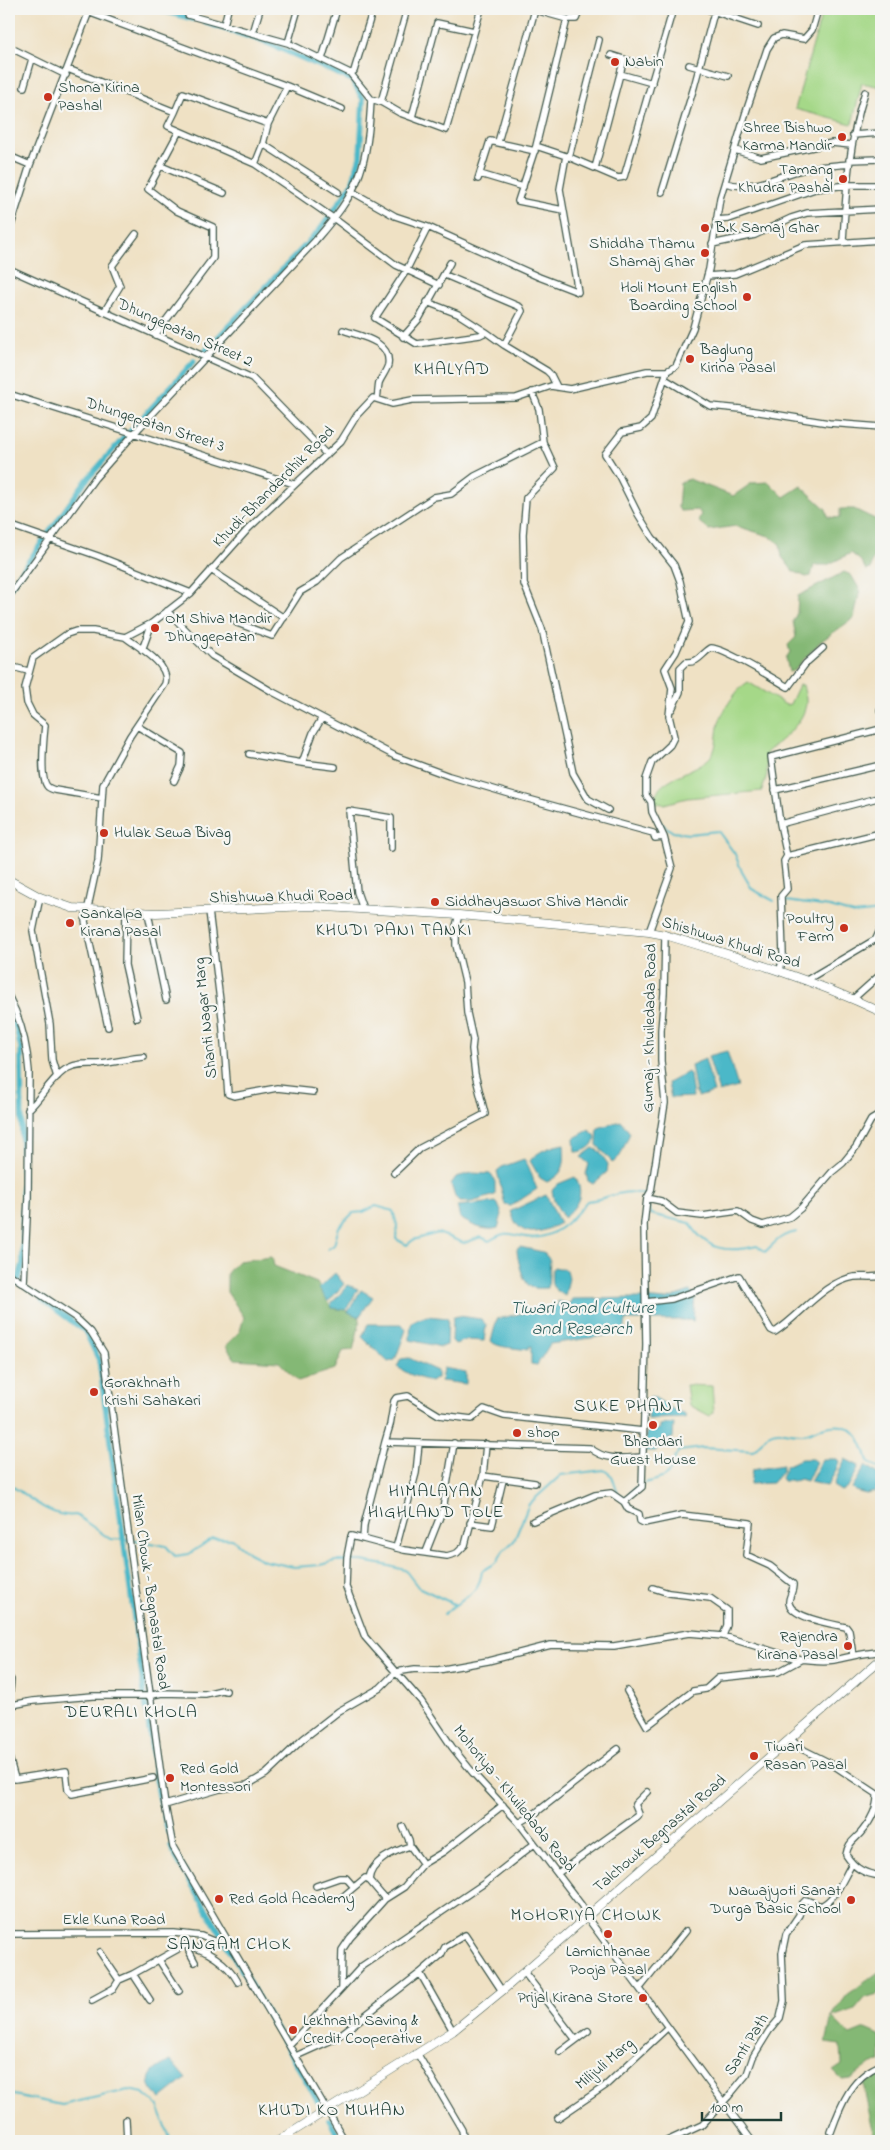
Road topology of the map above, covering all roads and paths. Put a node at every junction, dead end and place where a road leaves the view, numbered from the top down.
1 (190, 9) edge
2 (228, 9) edge
3 (260, 9) edge
4 (298, 9) edge
5 (337, 9) edge
6 (373, 9) edge
7 (481, 9) edge
8 (536, 9) edge
9 (580, 9) edge
10 (673, 9) edge
11 (707, 9) edge
12 (818, 9) edge
13 (89, 10) edge
14 (715, 10) edge
15 (405, 16) dead end
16 (567, 18) junction
17 (224, 25) junction
18 (758, 26) dead end
19 (474, 31) junction
20 (253, 33) junction
21 (599, 40) dead end
22 (288, 43) junction
23 (9, 47) edge
24 (611, 55) dead end
25 (32, 59) junction
26 (322, 59) junction
27 (624, 59) junction
28 (636, 62) dead end
29 (689, 65) dead end
30 (700, 68) junction
31 (67, 72) junction
32 (350, 73) junction
33 (620, 74) junction
34 (728, 76) dead end
35 (652, 83) junction
36 (287, 86) junction
37 (24, 87) dead end
38 (864, 92) dead end
39 (371, 99) junction
40 (381, 102) junction
41 (342, 109) dead end
42 (175, 112) junction
43 (412, 117) junction
44 (268, 124) junction
45 (179, 131) junction
46 (881, 133) edge
47 (853, 135) junction
48 (498, 142) junction
49 (264, 144) junction
50 (851, 145) junction
51 (535, 149) junction
52 (735, 150) junction
53 (9, 156) edge
54 (567, 156) junction
55 (881, 159) edge
56 (849, 162) junction
57 (255, 164) junction
58 (30, 165) junction
59 (161, 166) junction
60 (595, 168) junction
61 (725, 183) junction
62 (848, 185) junction
63 (881, 185) edge
64 (523, 186) junction
65 (351, 191) junction
66 (338, 192) dead end
67 (662, 192) dead end
68 (224, 193) dead end
69 (563, 210) junction
70 (845, 210) junction
71 (881, 210) edge
72 (334, 218) junction
73 (716, 220) junction
74 (428, 227) junction
75 (9, 232) edge
76 (136, 234) dead end
77 (881, 240) edge
78 (843, 241) junction
79 (712, 244) junction
80 (450, 263) dead end
81 (9, 269) edge
82 (406, 271) junction
83 (444, 275) junction
84 (707, 276) junction
85 (438, 285) junction
86 (427, 302) junction
87 (104, 312) junction
88 (343, 330) dead end
89 (486, 332) junction
90 (155, 335) junction
91 (403, 337) junction
92 (504, 345) junction
93 (205, 358) junction
94 (667, 371) junction
95 (665, 379) junction
96 (557, 387) junction
97 (535, 390) junction
98 (9, 394) edge
99 (377, 399) junction
100 (881, 427) edge
101 (134, 434) junction
102 (543, 442) junction
103 (327, 455) junction
104 (294, 484) junction
105 (9, 525) edge
106 (46, 538) junction
107 (212, 570) junction
108 (190, 593) junction
109 (9, 596) edge
110 (167, 611) junction
111 (284, 618) junction
112 (152, 623) junction
113 (237, 623) dead end
114 (125, 637) junction
115 (823, 648) dead end
116 (142, 650) junction
117 (9, 666) edge
118 (28, 671) junction
119 (669, 716) junction
120 (322, 718) junction
121 (136, 726) junction
122 (881, 729) edge
123 (249, 754) dead end
124 (302, 762) junction
125 (881, 765) edge
126 (335, 767) dead end
127 (174, 781) dead end
128 (775, 790) junction
129 (881, 797) edge
130 (102, 798) junction
131 (608, 810) dead end
132 (780, 824) junction
133 (881, 833) edge
134 (664, 837) junction
135 (392, 848) dead end
136 (786, 856) junction
137 (9, 880) edge
138 (40, 896) junction
139 (87, 909) junction
140 (363, 909) junction
141 (126, 912) junction
142 (148, 912) junction
143 (209, 912) junction
144 (459, 915) junction
145 (881, 928) edge
146 (649, 932) junction
147 (665, 934) junction
148 (780, 971) junction
149 (881, 974) edge
150 (805, 981) junction
151 (9, 997) edge
152 (853, 999) junction
153 (166, 1000) dead end
154 (881, 1012) edge
155 (138, 1018) dead end
156 (108, 1027) dead end
157 (144, 1058) dead end
158 (57, 1077) junction
159 (313, 1092) dead end
160 (28, 1110) junction
161 (881, 1114) edge
162 (394, 1172) dead end
163 (647, 1198) junction
164 (9, 1274) edge
165 (881, 1276) edge
166 (24, 1283) junction
167 (646, 1302) junction
168 (642, 1431) junction
169 (385, 1442) junction
170 (419, 1442) junction
171 (454, 1444) junction
172 (486, 1444) junction
173 (642, 1457) junction
174 (483, 1476) junction
175 (503, 1480) junction
176 (535, 1483) dead end
177 (624, 1502) junction
178 (533, 1520) dead end
179 (470, 1523) junction
180 (363, 1539) junction
181 (396, 1548) junction
182 (426, 1552) junction
183 (653, 1588) dead end
184 (723, 1636) junction
185 (881, 1652) edge
186 (852, 1655) junction
187 (802, 1659) junction
188 (881, 1660) edge
189 (396, 1672) junction
190 (9, 1677) edge
191 (226, 1691) dead end
192 (627, 1691) dead end
193 (149, 1696) junction
194 (10, 1703) edge
195 (790, 1739) junction
196 (618, 1750) dead end
197 (9, 1757) edge
198 (153, 1778) dead end
199 (648, 1792) dead end
200 (165, 1805) junction
201 (503, 1805) junction
202 (519, 1823) junction
203 (403, 1827) dead end
204 (534, 1844) junction
205 (410, 1846) junction
206 (422, 1864) junction
207 (852, 1864) junction
208 (558, 1874) junction
209 (881, 1876) edge
210 (369, 1878) junction
211 (316, 1886) dead end
212 (354, 1887) junction
213 (340, 1899) dead end
214 (385, 1899) junction
215 (586, 1916) junction
216 (686, 1931) dead end
217 (9, 1934) edge
218 (227, 1940) junction
219 (216, 1942) junction
220 (189, 1946) junction
221 (100, 1952) dead end
222 (205, 1952) junction
223 (159, 1960) junction
224 (195, 1962) dead end
225 (524, 1972) junction
226 (420, 1973) junction
227 (133, 1974) junction
228 (119, 1980) junction
229 (238, 1982) dead end
230 (640, 1988) junction
231 (341, 1989) junction
232 (179, 1991) dead end
233 (502, 1991) junction
234 (92, 2000) dead end
235 (150, 2000) dead end
236 (668, 2027) junction
237 (453, 2031) junction
238 (588, 2031) dead end
239 (576, 2040) junction
240 (289, 2045) junction
241 (560, 2052) dead end
242 (417, 2053) junction
243 (296, 2056) junction
244 (881, 2066) edge
245 (725, 2100) junction
246 (327, 2110) junction
247 (558, 2118) dead end
248 (126, 2120) dead end
249 (831, 2132) dead end
250 (127, 2141) edge
251 (278, 2141) edge
252 (345, 2141) edge
253 (458, 2141) edge
254 (667, 2141) edge
255 (752, 2141) edge

1 - 17 street
2 - 17 street
3 - 20 street
4 - 22 street
5 - 26 street
6 - 32 street
7 - 19 street
8 - 16 street
8 - 48 street
9 - 16 street
10 - 35 street
11 - 14 street
12 - 52 street
13 - 31 street
13 - 36 street
14 - 18 street
14 - 30 street
15 - 40 street
16 - 51 street
17 - 20 street
19 - 43 street
19 - 43 street
20 - 22 street
21 - 54 street
22 - 26 street
23 - 25 street
24 - 27 street
25 - 31 street
25 - 37 street
26 - 32 street
27 - 28 street
27 - 33 street
29 - 30 street
30 - 34 street
30 - 67 street
31 - 42 street
31 - 58 street
32 - 39 street
33 - 35 street
33 - 60 street
35 - 60 street
36 - 41 street
36 - 44 street
38 - 47 street
39 - 40 street
39 - 65 street
40 - 43 street
42 - 44 street
42 - 45 street
44 - 49 street
45 - 57 street
45 - 59 street
46 - 47 street
47 - 50 street
48 - 51 street
48 - 64 street
49 - 57 street
49 - 66 street
50 - 52 street
50 - 56 street
51 - 54 street
51 - 64 street
52 - 61 street
53 - 58 street
54 - 60 street
54 - 69 street
55 - 56 street
56 - 61 street
56 - 62 street
57 - 72 street
58 - 75 street
59 - 68 street
59 - 90 street
61 - 73 street
62 - 63 street
62 - 70 street
62 - 73 street
64 - 69 street
65 - 72 street
65 - 74 street
69 - 74 street
70 - 71 street
70 - 78 street
70 - 79 street
72 - 82 street
72 - 93 street
73 - 79 street
74 - 82 street
76 - 87 street
77 - 78 street
78 - 84 street
79 - 84 street
80 - 83 street
81 - 87 street, Dhungepatan Street 2
82 - 85 street
82 - 91 street
83 - 85 street
83 - 92 street
84 - 94 street
85 - 86 street
86 - 89 street
86 - 91 street
87 - 90 street, Dhungepatan Street 2
88 - 99 street
89 - 91 street
89 - 92 street
90 - 93 street, Dhungepatan Street 2
92 - 96 street
93 - 101 street
93 - 103 street, Dhungepatan Street 2
94 - 95 street
94 - 96 street
95 - 100 street
95 - 119 street
96 - 97 street
97 - 99 street
97 - 102 street
98 - 101 street, Dhungepatan Street 3
99 - 103 street, Khudi-Bhandardhik Road
101 - 104 street, Dhungepatan Street 3
101 - 106 street
102 - 111 street
102 - 131 street
103 - 104 street, Khudi-Bhandardhik Road
104 - 107 street, Khudi-Bhandardhik Road
105 - 106 street
106 - 108 street
106 - 109 street
107 - 108 street, Khudi-Bhandardhik Road
107 - 111 street
108 - 110 street, Khudi-Bhandardhik Road
110 - 112 street, Khudi-Bhandardhik Road
110 - 120 street
111 - 113 street
112 - 114 street, Khudi-Bhandardhik Road
112 - 116 street
114 - 116 street
114 - 118 street
115 - 119 street
116 - 121 street
117 - 118 street
118 - 130 street
119 - 134 street
120 - 124 street
120 - 134 street
121 - 127 street
121 - 130 street
122 - 128 street
123 - 124 street
124 - 126 street
125 - 128 street
128 - 132 street
129 - 132 street
130 - 139 street
132 - 136 street
133 - 136 street
134 - 146 street
135 - 140 street
136 - 148 street
137 - 138 main road, Shishuwa Khudi Road
138 - 139 main road, Shishuwa Khudi Road
138 - 158 street
139 - 141 main road, Shishuwa Khudi Road
139 - 156 street
140 - 143 main road, Shishuwa Khudi Road
140 - 144 main road, Shishuwa Khudi Road
141 - 142 main road, Shishuwa Khudi Road
141 - 155 street
142 - 143 main road, Shishuwa Khudi Road
142 - 153 street
143 - 159 street, Shanti Nagar Marg
144 - 146 main road, Shishuwa Khudi Road
144 - 162 street
145 - 150 street
146 - 147 main road, Shishuwa Khudi Road
147 - 148 main road, Shishuwa Khudi Road
147 - 163 street, Gumaj - Khuiledada Road
148 - 150 main road, Shishuwa Khudi Road
149 - 152 street
150 - 152 main road, Shishuwa Khudi Road
151 - 160 street
152 - 154 main road, Shishuwa Khudi Road
157 - 158 street
158 - 160 street
160 - 166 street
161 - 163 street
163 - 167 street, Gumaj - Khuiledada Road
164 - 166 street, Milan Chowk - Begnastal Road
165 - 167 street
166 - 193 street, Milan Chowk - Begnastal Road
167 - 168 street, Gumaj - Khuiledada Road
168 - 169 street
168 - 173 street, Gumaj - Khuiledada Road
169 - 170 street
169 - 180 street
170 - 171 street
170 - 181 street
171 - 172 street
171 - 182 street
172 - 173 street
172 - 174 street
173 - 177 street, Gumaj - Khuiledada Road
174 - 175 street
174 - 179 street
175 - 176 street
175 - 179 street
177 - 178 street
177 - 186 street
179 - 182 street
180 - 181 street
180 - 189 street, Mohoriya - Khuiledada Road
181 - 182 street
183 - 184 street
184 - 187 street
184 - 189 street
185 - 186 street
186 - 187 street
187 - 192 street
188 - 195 main road, Talchowk Begnastal Road
189 - 200 street
189 - 201 street, Mohoriya - Khuiledada Road
190 - 194 street
191 - 193 street
193 - 194 street
193 - 200 street, Milan Chowk - Begnastal Road
195 - 207 street
195 - 215 main road, Talchowk Begnastal Road
196 - 202 street
197 - 198 street
199 - 208 street
200 - 218 street, Milan Chowk - Begnastal Road
201 - 202 street, Mohoriya - Khuiledada Road
201 - 206 street
202 - 204 street, Mohoriya - Khuiledada Road
203 - 205 street
204 - 208 street, Mohoriya - Khuiledada Road
204 - 231 street
205 - 206 street
205 - 210 street
206 - 214 street
207 - 209 street
207 - 245 street, Santi Path
208 - 215 street, Mohoriya - Khuiledada Road
210 - 212 street
210 - 214 street
211 - 212 street
212 - 213 street
214 - 231 street
215 - 225 main road, Talchowk Begnastal Road
215 - 230 street, Mohoriya - Khuiledada Road
216 - 230 street
217 - 219 street, Ekle Kuna Road
218 - 219 street
218 - 240 street, Milan Chowk - Begnastal Road
219 - 222 street
220 - 222 street
220 - 223 street
220 - 224 street
221 - 228 street
222 - 229 street
223 - 227 street
223 - 232 street
225 - 233 main road, Talchowk Begnastal Road
225 - 239 street
226 - 233 street
226 - 237 street
226 - 243 street
227 - 228 street
227 - 235 street
228 - 234 street
230 - 236 street, Mohoriya - Khuiledada Road
231 - 240 street
233 - 237 main road, Talchowk Begnastal Road
236 - 245 street, Mohoriya - Khuiledada Road
236 - 247 street, Milijuli Marg
237 - 242 main road, Talchowk Begnastal Road
238 - 239 street
239 - 241 street
240 - 243 street, Milan Chowk - Begnastal Road
242 - 246 main road, Talchowk Begnastal Road
242 - 253 street
243 - 246 street, Milan Chowk - Begnastal Road
244 - 249 street
245 - 254 street
245 - 255 street, Mohoriya - Khuiledada Road
246 - 251 main road, Talchowk Begnastal Road
246 - 252 street, Milan Chowk - Begnastal Road
248 - 250 street

